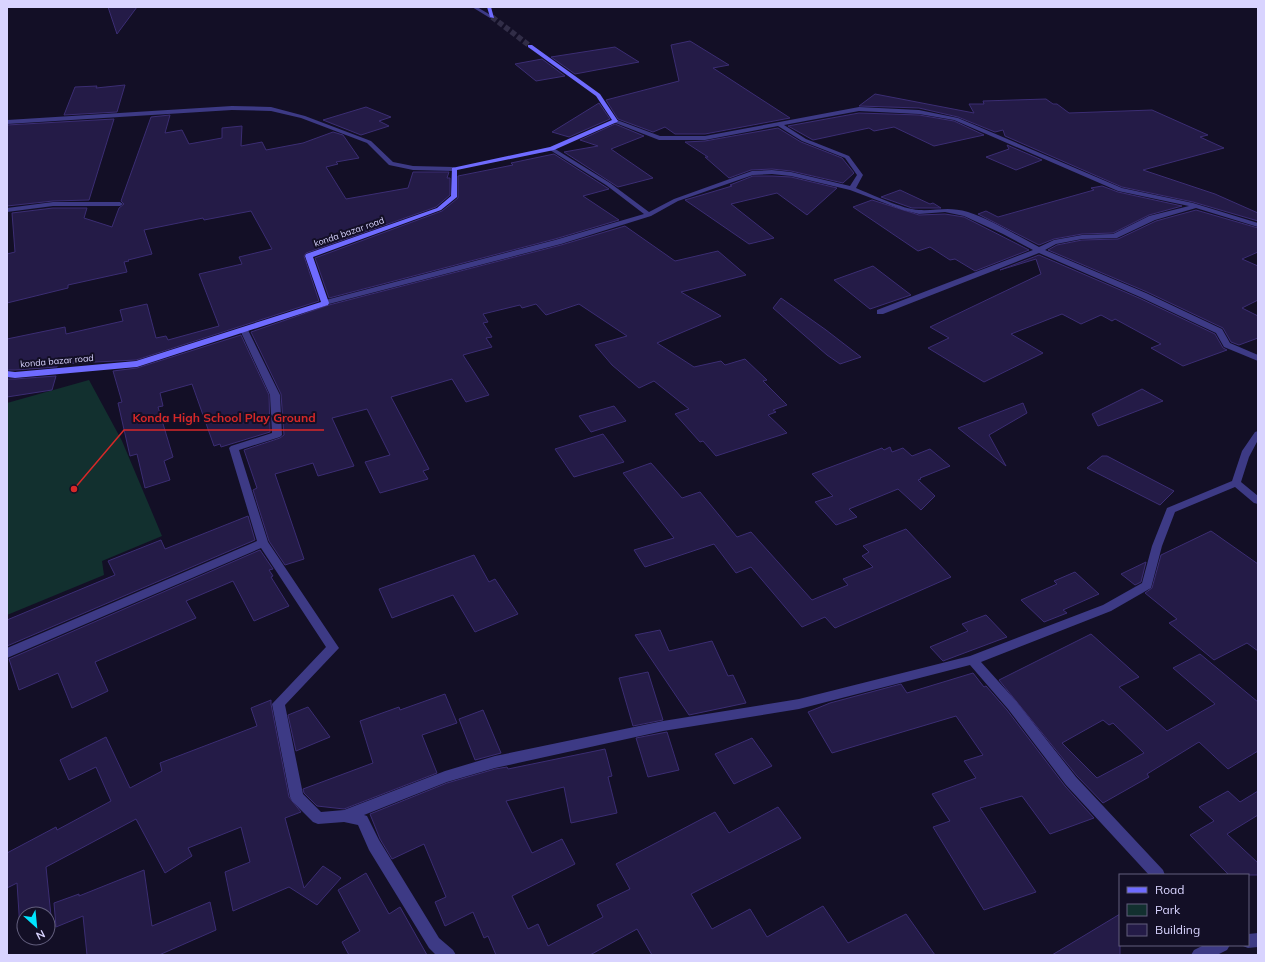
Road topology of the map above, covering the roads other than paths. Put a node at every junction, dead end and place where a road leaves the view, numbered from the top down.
1 (474, 7) edge
2 (489, 7) edge
3 (530, 46) tunnel mouth
4 (616, 121) junction
5 (7, 122) edge
6 (780, 125) junction
7 (552, 149) junction
8 (454, 169) junction
9 (852, 189) junction
10 (120, 204) dead end
11 (1196, 205) junction
12 (7, 210) edge
13 (648, 215) junction
14 (1258, 226) edge
15 (1039, 250) junction
16 (325, 303) junction
17 (880, 312) dead end
18 (244, 330) junction
19 (1258, 358) edge
20 (7, 371) edge
21 (11, 375) edge
22 (1258, 434) edge
23 (1236, 483) junction
24 (1258, 501) edge
25 (263, 543) junction
26 (7, 653) edge
27 (972, 660) junction
28 (344, 816) junction
29 (1157, 874) edge
30 (1220, 946) edge
31 (448, 955) edge
32 (1199, 955) edge

1 - 2 street
3 - 4 street
4 - 6 street
4 - 7 street
5 - 8 street
6 - 9 street
6 - 11 street
7 - 8 street
7 - 13 street
8 - 16 street, konda bazar road
9 - 13 street
9 - 15 street
10 - 12 street
11 - 14 street
11 - 15 street
13 - 16 street
15 - 17 street
15 - 19 street
16 - 18 street, konda bazar road
18 - 21 street, konda bazar road
18 - 25 street
20 - 21 street
22 - 23 street
23 - 24 street
23 - 27 street
25 - 26 street
25 - 28 street
27 - 28 street
27 - 29 street
28 - 31 street
30 - 32 street

